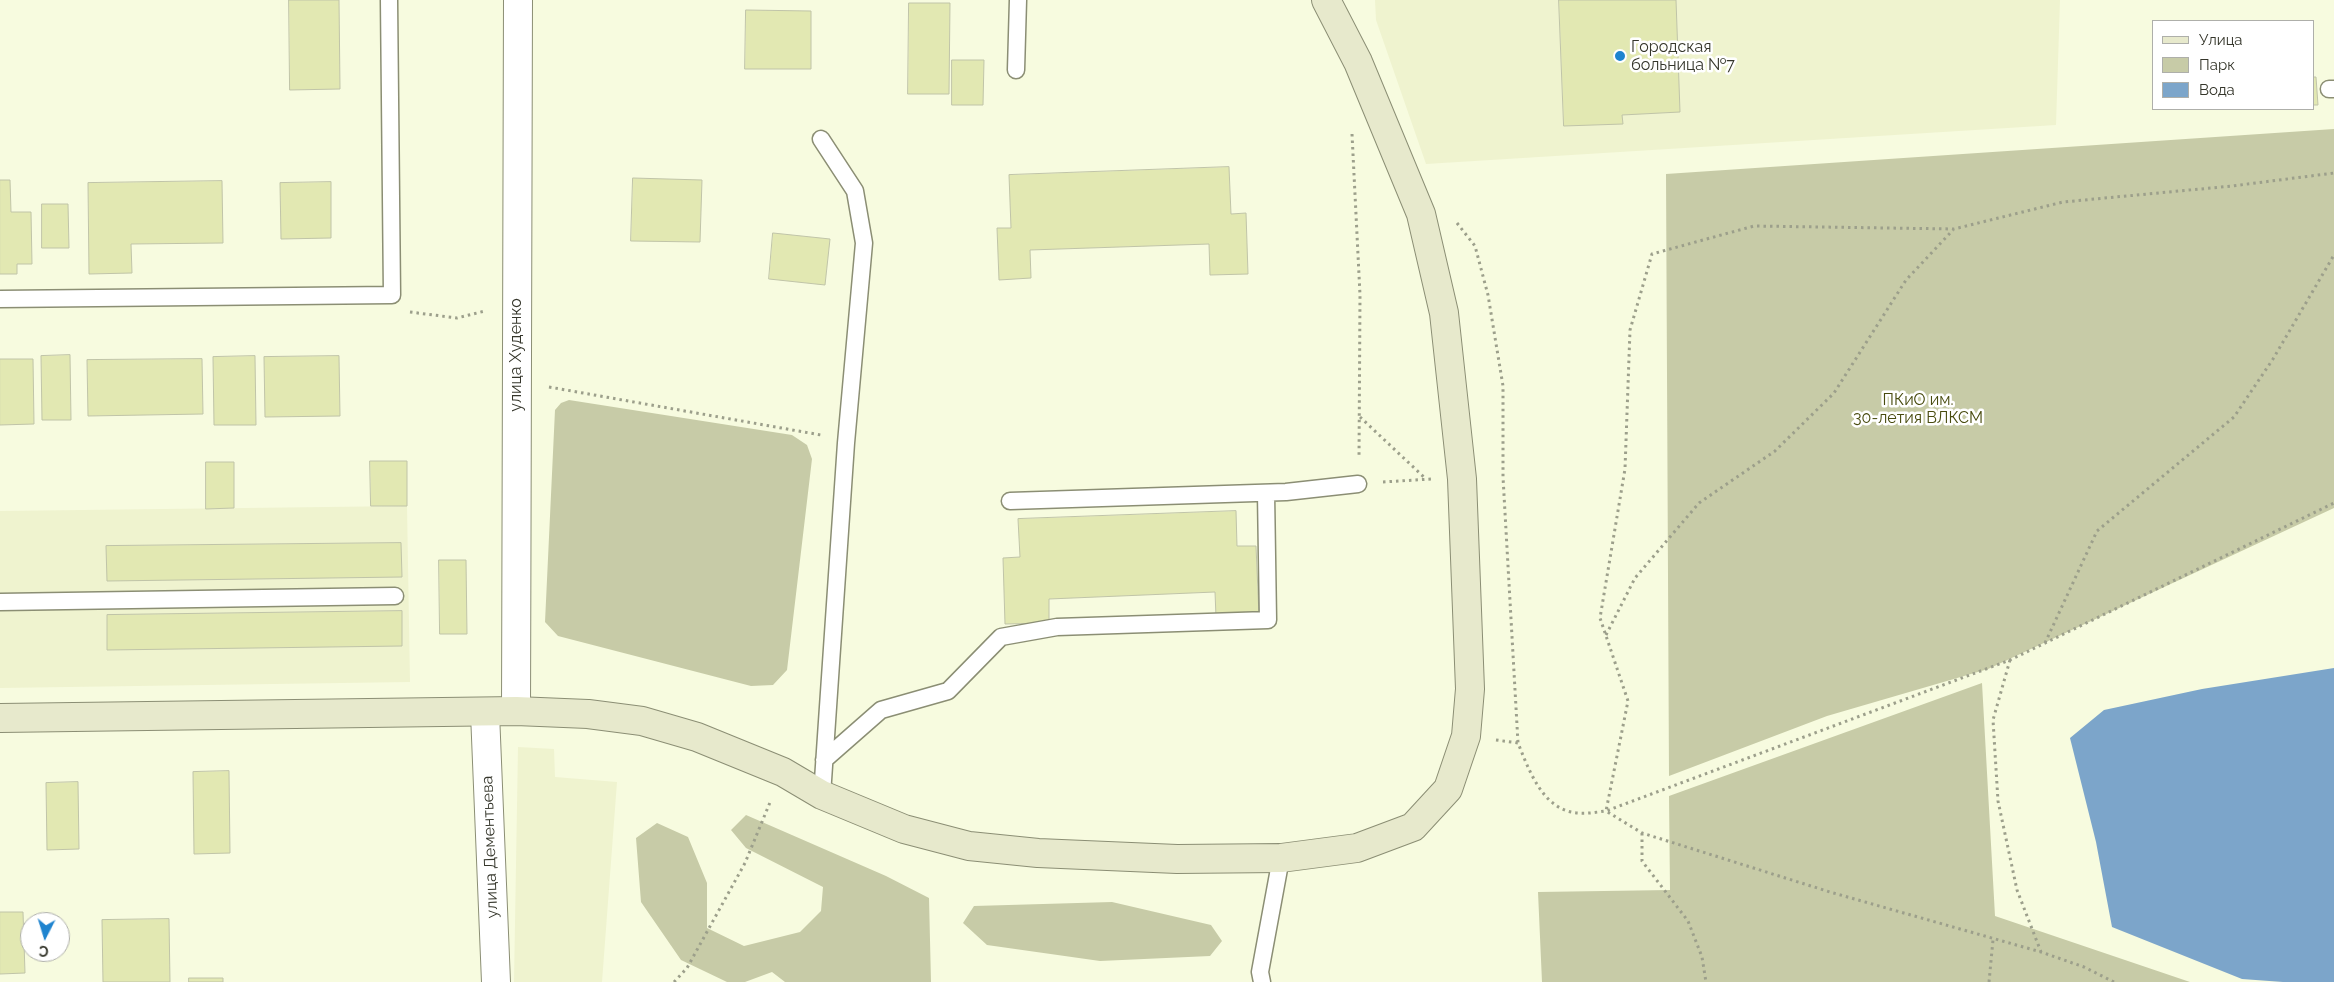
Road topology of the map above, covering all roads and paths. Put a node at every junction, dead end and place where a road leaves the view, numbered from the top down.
1 (389, 0) edge
2 (518, 0) edge
3 (1018, 0) edge
4 (1326, 0) edge
5 (1016, 70) dead end
6 (1352, 132) dead end
7 (821, 139) dead end
8 (2334, 173) edge
9 (1954, 229) junction
10 (2334, 255) edge
11 (392, 295) junction
12 (516, 296) junction
13 (0, 299) edge
14 (516, 381) junction
15 (1359, 417) junction
16 (846, 443) junction
17 (1426, 479) dead end
18 (1358, 484) joint
19 (1266, 493) junction
20 (1010, 501) dead end
21 (2334, 503) edge
22 (395, 596) dead end
23 (0, 602) edge
24 (1606, 635) junction
25 (2045, 643) junction
26 (2010, 660) junction
27 (516, 711) junction
28 (485, 713) junction
29 (0, 718) edge
30 (1466, 736) junction
31 (824, 760) junction
32 (782, 772) junction
33 (822, 795) junction
34 (1606, 811) junction
35 (1642, 833) junction
36 (1281, 858) junction
37 (1993, 940) junction
38 (2042, 952) junction
39 (496, 982) edge
40 (674, 982) edge
41 (1262, 982) edge
42 (1706, 982) edge
43 (1989, 982) edge
44 (2114, 982) edge

1 - 11 lane
2 - 12 street, улица Худенко
3 - 5 lane
4 - 30 main road
6 - 15 path
7 - 16 lane
8 - 9 path
9 - 24 path
9 - 24 path
10 - 25 path
11 - 12 path
11 - 13 lane
12 - 14 street, улица Худенко
14 - 16 path
14 - 27 street, улица Худенко
15 - 17 path
15 - 18 path
16 - 31 lane
18 - 19 lane
19 - 20 lane
19 - 31 lane
21 - 25 path
22 - 23 lane
24 - 34 path
25 - 26 path
26 - 34 path
26 - 38 path
27 - 28 main road
27 - 32 main road
28 - 29 main road
28 - 39 street, улица Дементьева
30 - 34 path
30 - 36 main road
31 - 33 lane
32 - 33 main road
32 - 40 path
33 - 36 main road
34 - 35 path
35 - 37 path
35 - 42 path
36 - 41 lane
37 - 38 path
37 - 43 path
38 - 44 path

